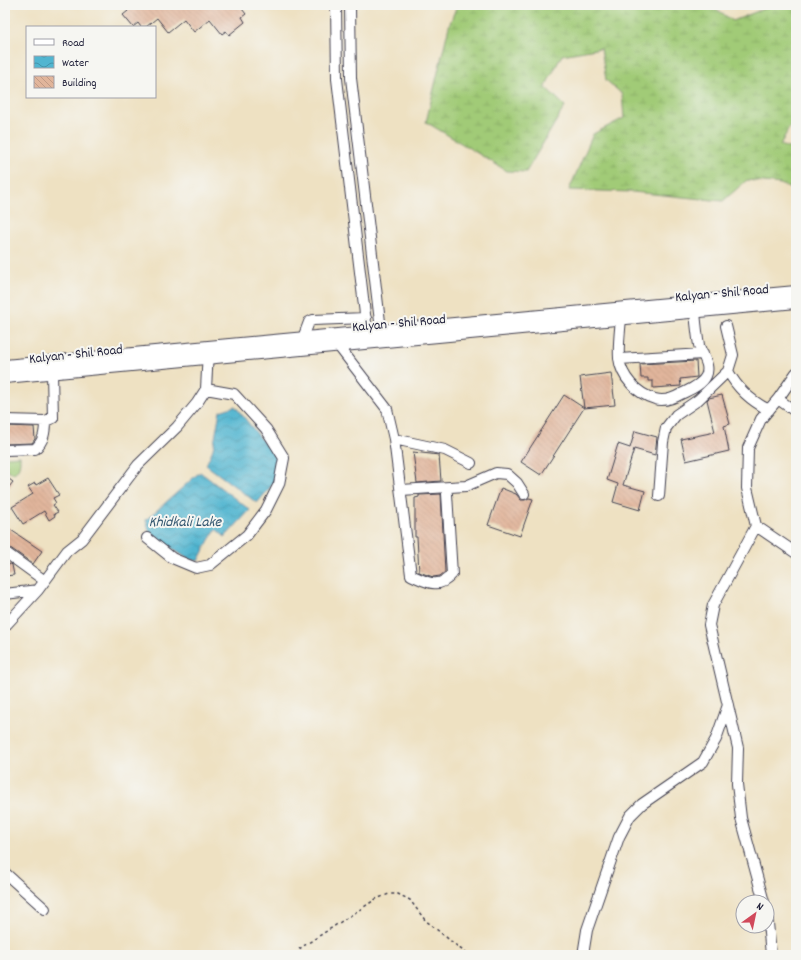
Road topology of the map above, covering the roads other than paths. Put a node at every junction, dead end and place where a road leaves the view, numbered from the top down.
1 (336, 5) edge
2 (350, 5) edge
3 (351, 78) junction
4 (337, 79) junction
5 (796, 292) edge
6 (796, 302) edge
7 (695, 312) junction
8 (366, 318) junction
9 (621, 318) junction
10 (726, 326) dead end
11 (381, 330) junction
12 (367, 331) junction
13 (302, 338) junction
14 (337, 344) junction
15 (209, 351) junction
16 (702, 354) junction
17 (619, 359) junction
18 (5, 366) edge
19 (728, 371) junction
20 (52, 373) junction
21 (796, 373) edge
22 (5, 376) edge
23 (206, 389) junction
24 (778, 399) junction
25 (769, 410) junction
26 (796, 412) edge
27 (5, 420) edge
28 (45, 421) junction
29 (394, 439) junction
30 (5, 450) edge
31 (471, 463) dead end
32 (401, 490) junction
33 (447, 494) dead end
34 (524, 494) dead end
35 (659, 496) dead end
36 (756, 526) junction
37 (147, 538) dead end
38 (5, 552) edge
39 (796, 552) edge
40 (45, 581) junction
41 (38, 590) junction
42 (5, 594) edge
43 (5, 626) edge
44 (728, 705) junction
45 (5, 872) edge
46 (762, 894) edge
47 (45, 909) dead end
48 (769, 934) edge
49 (583, 955) edge
50 (771, 955) edge

1 - 4 street
2 - 3 street
3 - 4 street
3 - 11 street
4 - 8 street
5 - 11 main road, Kalyan - Shil Road
6 - 7 main road, Kalyan - Shil Road
7 - 9 main road, Kalyan - Shil Road
7 - 16 street
8 - 12 street
8 - 13 street
9 - 14 main road, Kalyan - Shil Road
9 - 17 street
10 - 19 street
11 - 12 main road, Kalyan - Shil Road
12 - 13 main road, Kalyan - Shil Road
13 - 15 main road, Kalyan - Shil Road
14 - 15 main road, Kalyan - Shil Road
14 - 29 street
15 - 18 main road, Kalyan - Shil Road
15 - 20 main road, Kalyan - Shil Road
15 - 23 street
16 - 17 street
16 - 17 street
19 - 25 street
19 - 35 street
20 - 22 main road, Kalyan - Shil Road
20 - 28 street
21 - 24 street
23 - 37 street
23 - 40 street
24 - 25 street
24 - 26 street
25 - 36 street
27 - 28 street
28 - 30 street
29 - 31 street
29 - 32 street
32 - 33 street
32 - 34 street
36 - 39 street
36 - 44 street
38 - 40 street
40 - 41 street
41 - 42 street
41 - 43 street
44 - 46 street
44 - 49 street
45 - 47 street
48 - 50 street

